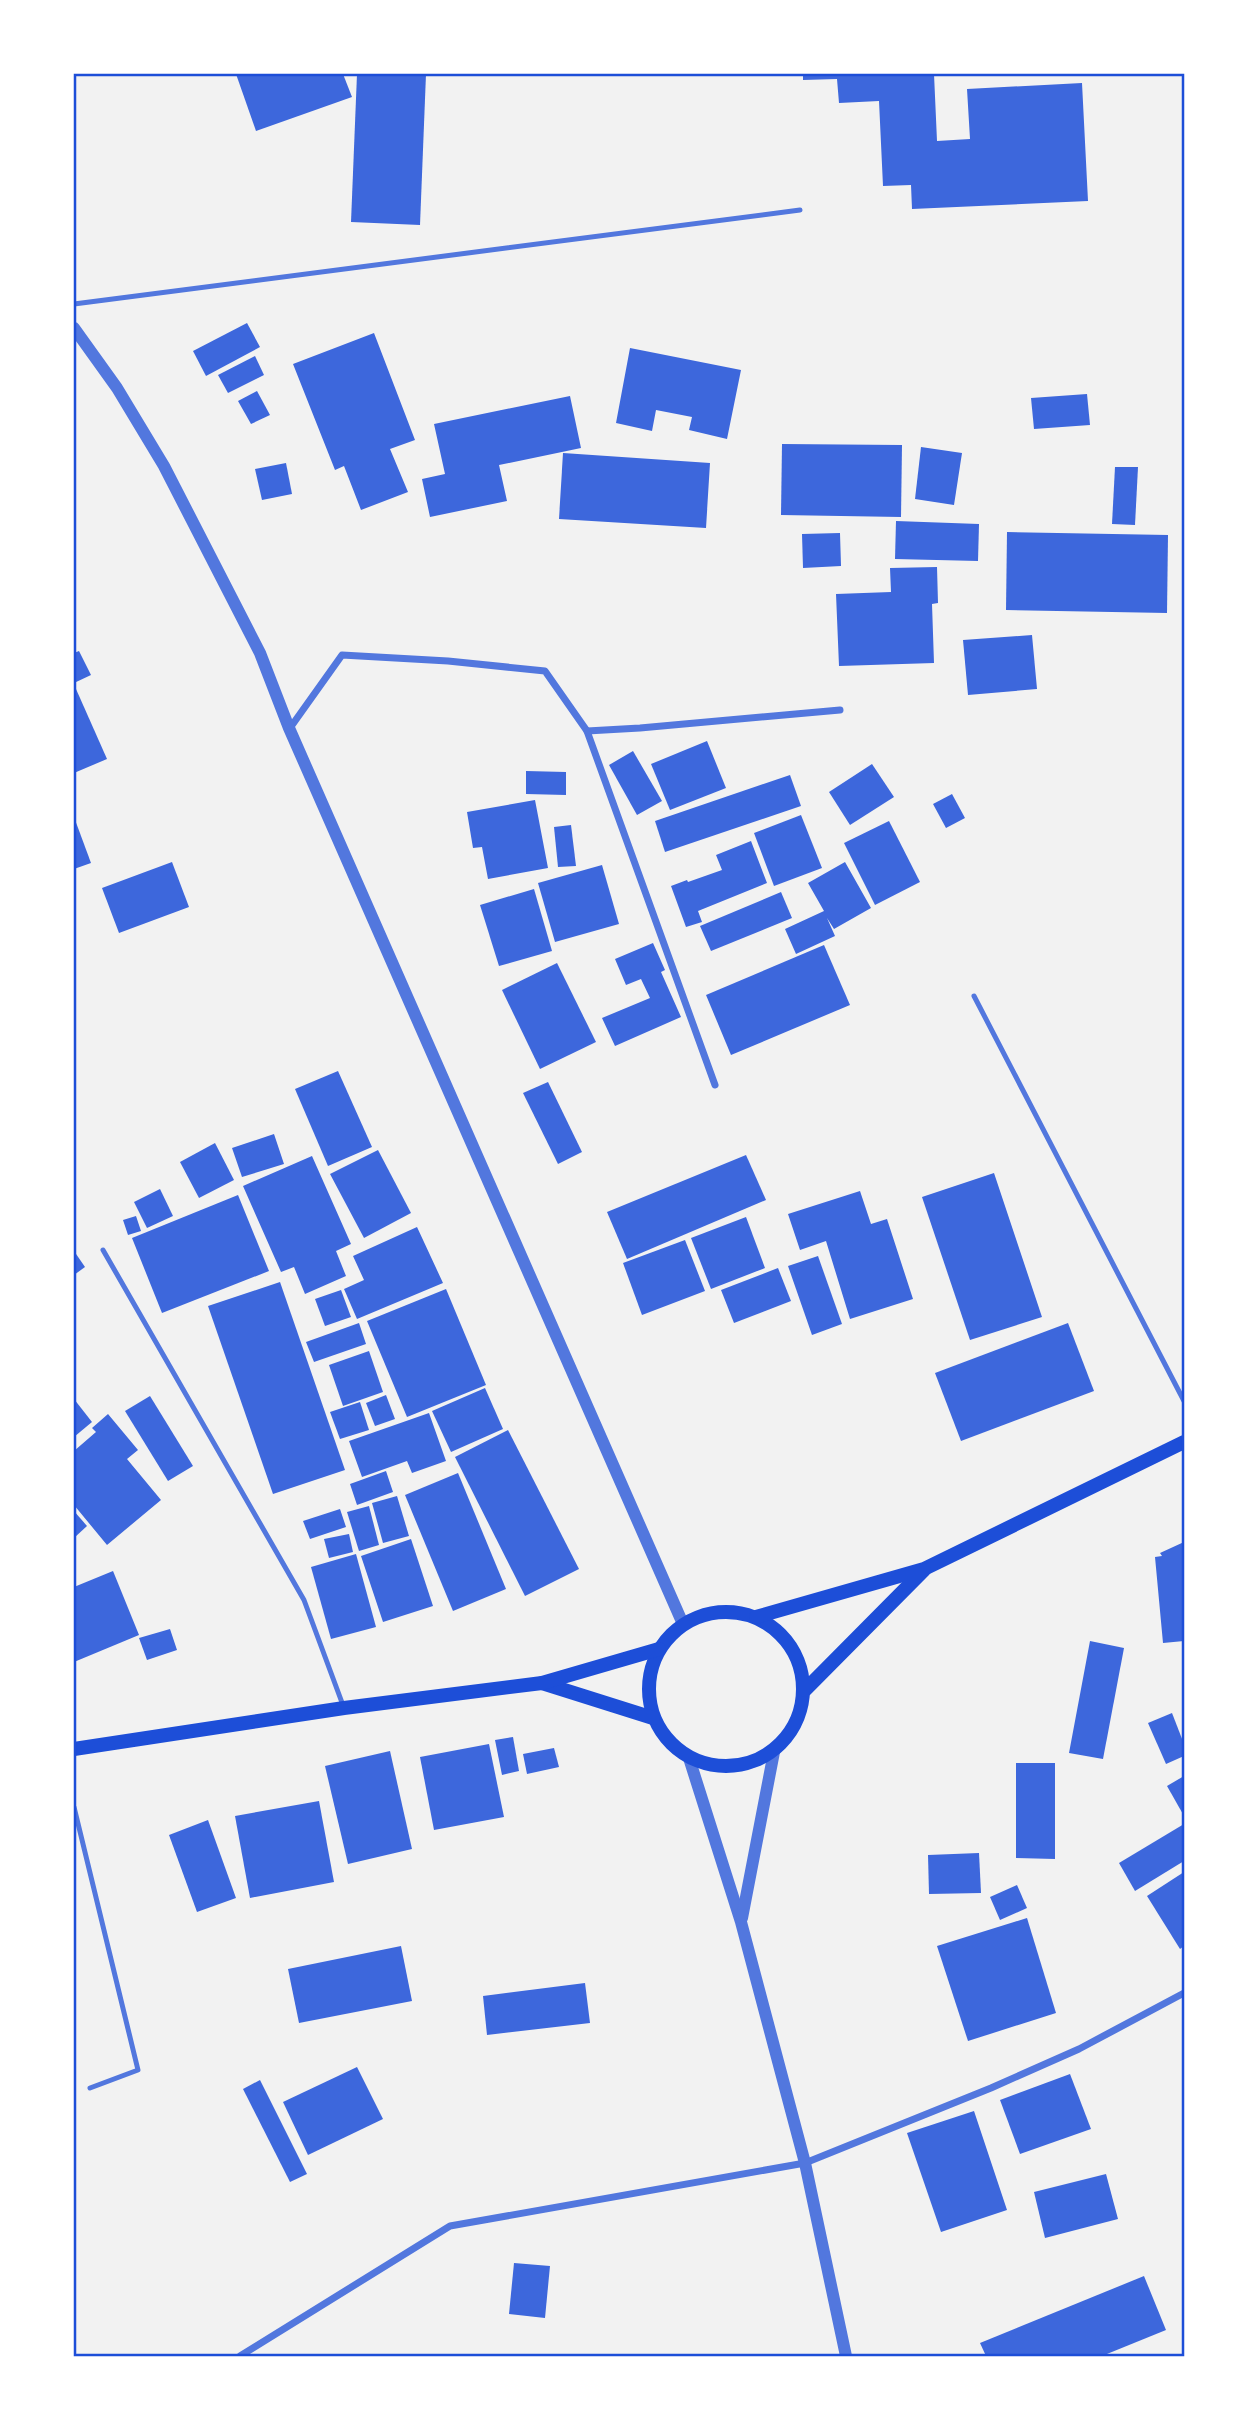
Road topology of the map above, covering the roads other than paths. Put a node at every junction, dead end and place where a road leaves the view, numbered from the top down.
1 (800, 210) dead end
2 (74, 304) edge
3 (74, 328) edge
4 (840, 710) dead end
5 (289, 728) junction
6 (587, 731) junction
7 (974, 996) dead end
8 (715, 1084) dead end
9 (103, 1250) dead end
10 (1185, 1401) edge
11 (1185, 1442) edge
12 (925, 1569) junction
13 (756, 1617) junction
14 (683, 1624) junction
15 (659, 1649) junction
16 (542, 1684) junction
17 (805, 1690) junction
18 (344, 1707) junction
19 (653, 1718) junction
20 (74, 1746) edge
21 (774, 1752) junction
22 (689, 1758) junction
23 (74, 1807) edge
24 (741, 1922) junction
25 (1185, 1993) edge
26 (90, 2088) dead end
27 (805, 2163) junction
28 (240, 2357) edge
29 (846, 2357) edge

1 - 2 lane
3 - 5 street
4 - 6 street
5 - 6 street
5 - 14 street
6 - 8 street
7 - 10 lane
9 - 18 lane
11 - 12 main road
12 - 13 main road
12 - 17 main road
13 - 14 main road
13 - 17 main road
14 - 15 main road
15 - 16 main road
15 - 19 main road
16 - 18 main road
16 - 19 main road
17 - 21 main road
18 - 20 main road
19 - 22 main road
21 - 22 main road
21 - 24 street
22 - 24 street
23 - 26 lane
24 - 27 street
25 - 27 street
27 - 28 street
27 - 29 street

